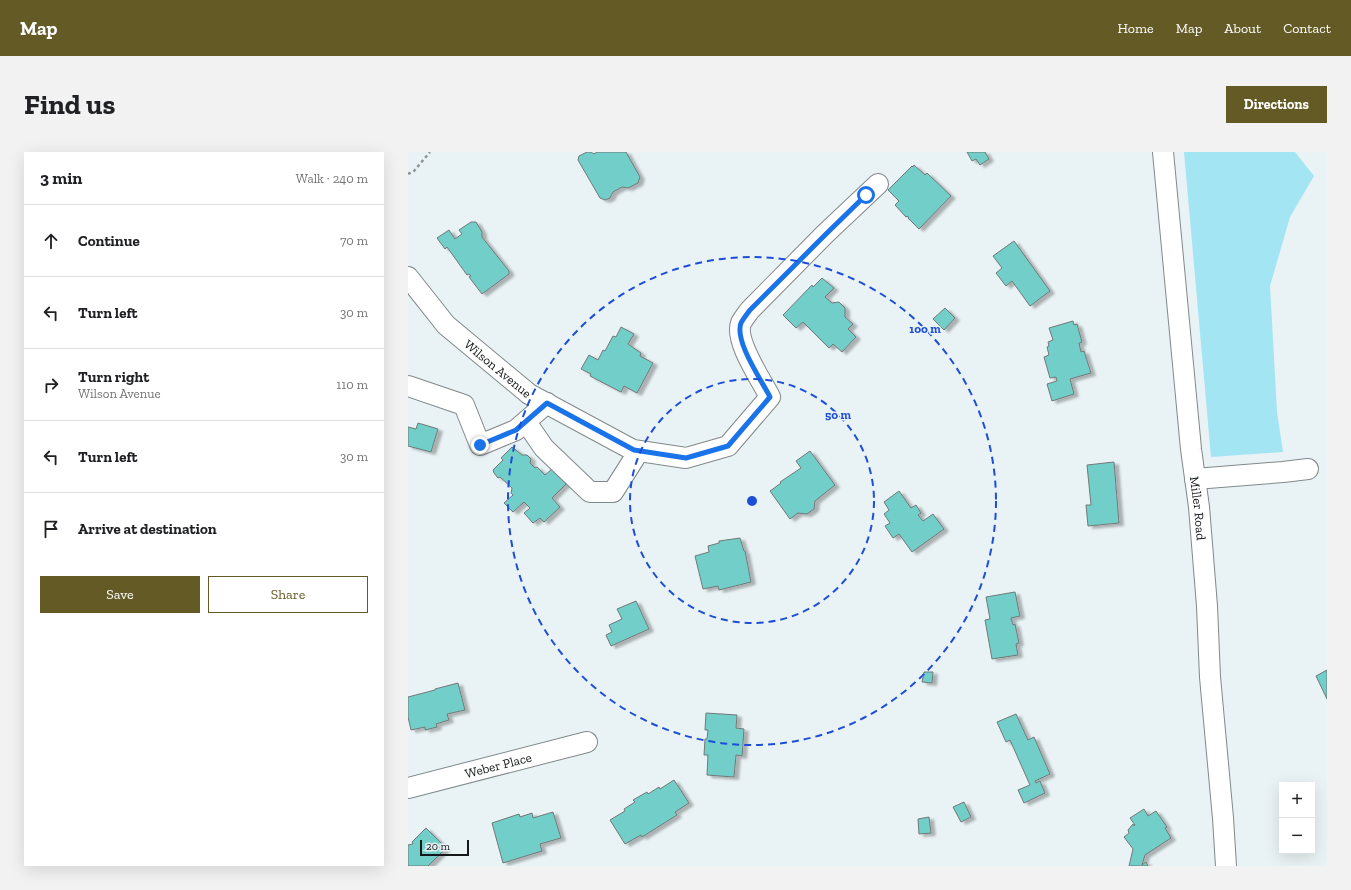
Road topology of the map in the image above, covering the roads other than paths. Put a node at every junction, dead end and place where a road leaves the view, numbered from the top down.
1 (1163, 152) edge
2 (878, 184) dead end
3 (408, 277) edge
4 (414, 296) edge
5 (408, 386) edge
6 (547, 403) junction
7 (526, 422) junction
8 (639, 451) junction
9 (1308, 469) dead end
10 (1195, 478) junction
11 (587, 742) dead end
12 (408, 788) edge
13 (1226, 866) edge

1 - 10 street, Miller Road
2 - 8 street, Wilson Avenue
3 - 4 street, Wilson Avenue
4 - 6 street, Wilson Avenue
5 - 7 street
6 - 7 street
6 - 8 street, Wilson Avenue
7 - 8 street
9 - 10 street
10 - 13 street, Miller Road
11 - 12 street, Weber Place

